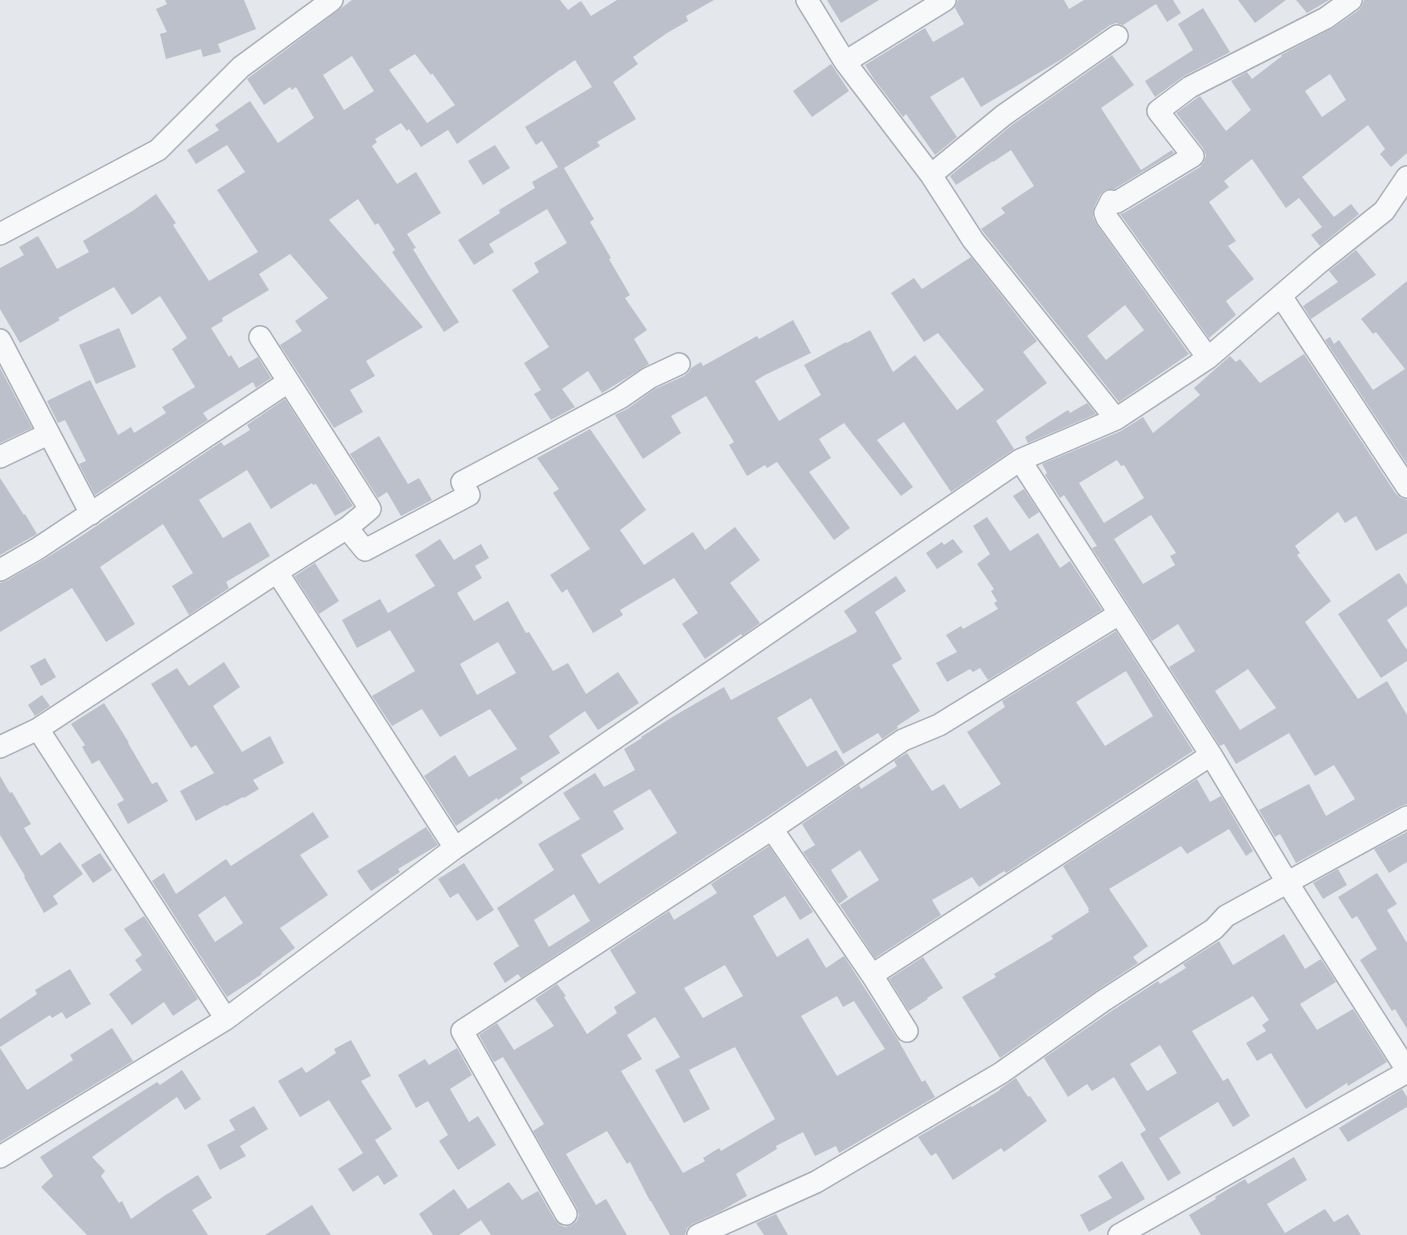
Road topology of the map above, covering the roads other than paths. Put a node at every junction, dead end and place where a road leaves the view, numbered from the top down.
1 (332, 0) edge
2 (807, 0) edge
3 (945, 0) edge
4 (1351, 0) edge
5 (1116, 36) dead end
6 (845, 62) junction
7 (931, 175) junction
8 (1407, 177) edge
9 (0, 234) edge
10 (1281, 296) junction
11 (260, 337) dead end
12 (0, 340) edge
13 (1208, 358) junction
14 (679, 364) dead end
15 (288, 382) junction
16 (1116, 418) junction
17 (48, 434) junction
18 (0, 457) edge
19 (1020, 460) junction
20 (1407, 487) edge
21 (91, 514) junction
22 (347, 528) junction
23 (0, 570) edge
24 (277, 572) junction
25 (1119, 614) junction
26 (38, 729) junction
27 (0, 747) edge
28 (1212, 755) junction
29 (1407, 817) edge
30 (772, 829) junction
31 (455, 848) junction
32 (1287, 882) junction
33 (872, 975) junction
34 (226, 1019) junction
35 (907, 1031) dead end
36 (1407, 1071) edge
37 (0, 1157) edge
38 (566, 1214) dead end
39 (698, 1235) edge
40 (1119, 1235) edge

1 - 9 street
2 - 6 street
3 - 6 street
4 - 13 street
5 - 7 street
6 - 7 street
7 - 16 street
8 - 10 street
10 - 13 street
10 - 20 street
11 - 15 street
12 - 17 street
13 - 16 street
14 - 22 street
15 - 21 street
15 - 22 street
16 - 19 street
17 - 18 street
17 - 21 street
19 - 25 street
19 - 31 street
21 - 23 street
22 - 24 street
24 - 26 street
24 - 31 street
25 - 28 street
25 - 30 street
26 - 27 street
26 - 34 street
28 - 32 street
28 - 33 street
29 - 32 street
30 - 33 street
30 - 38 street
31 - 34 street
32 - 36 street
32 - 39 street
33 - 35 street
34 - 37 street
36 - 40 street

